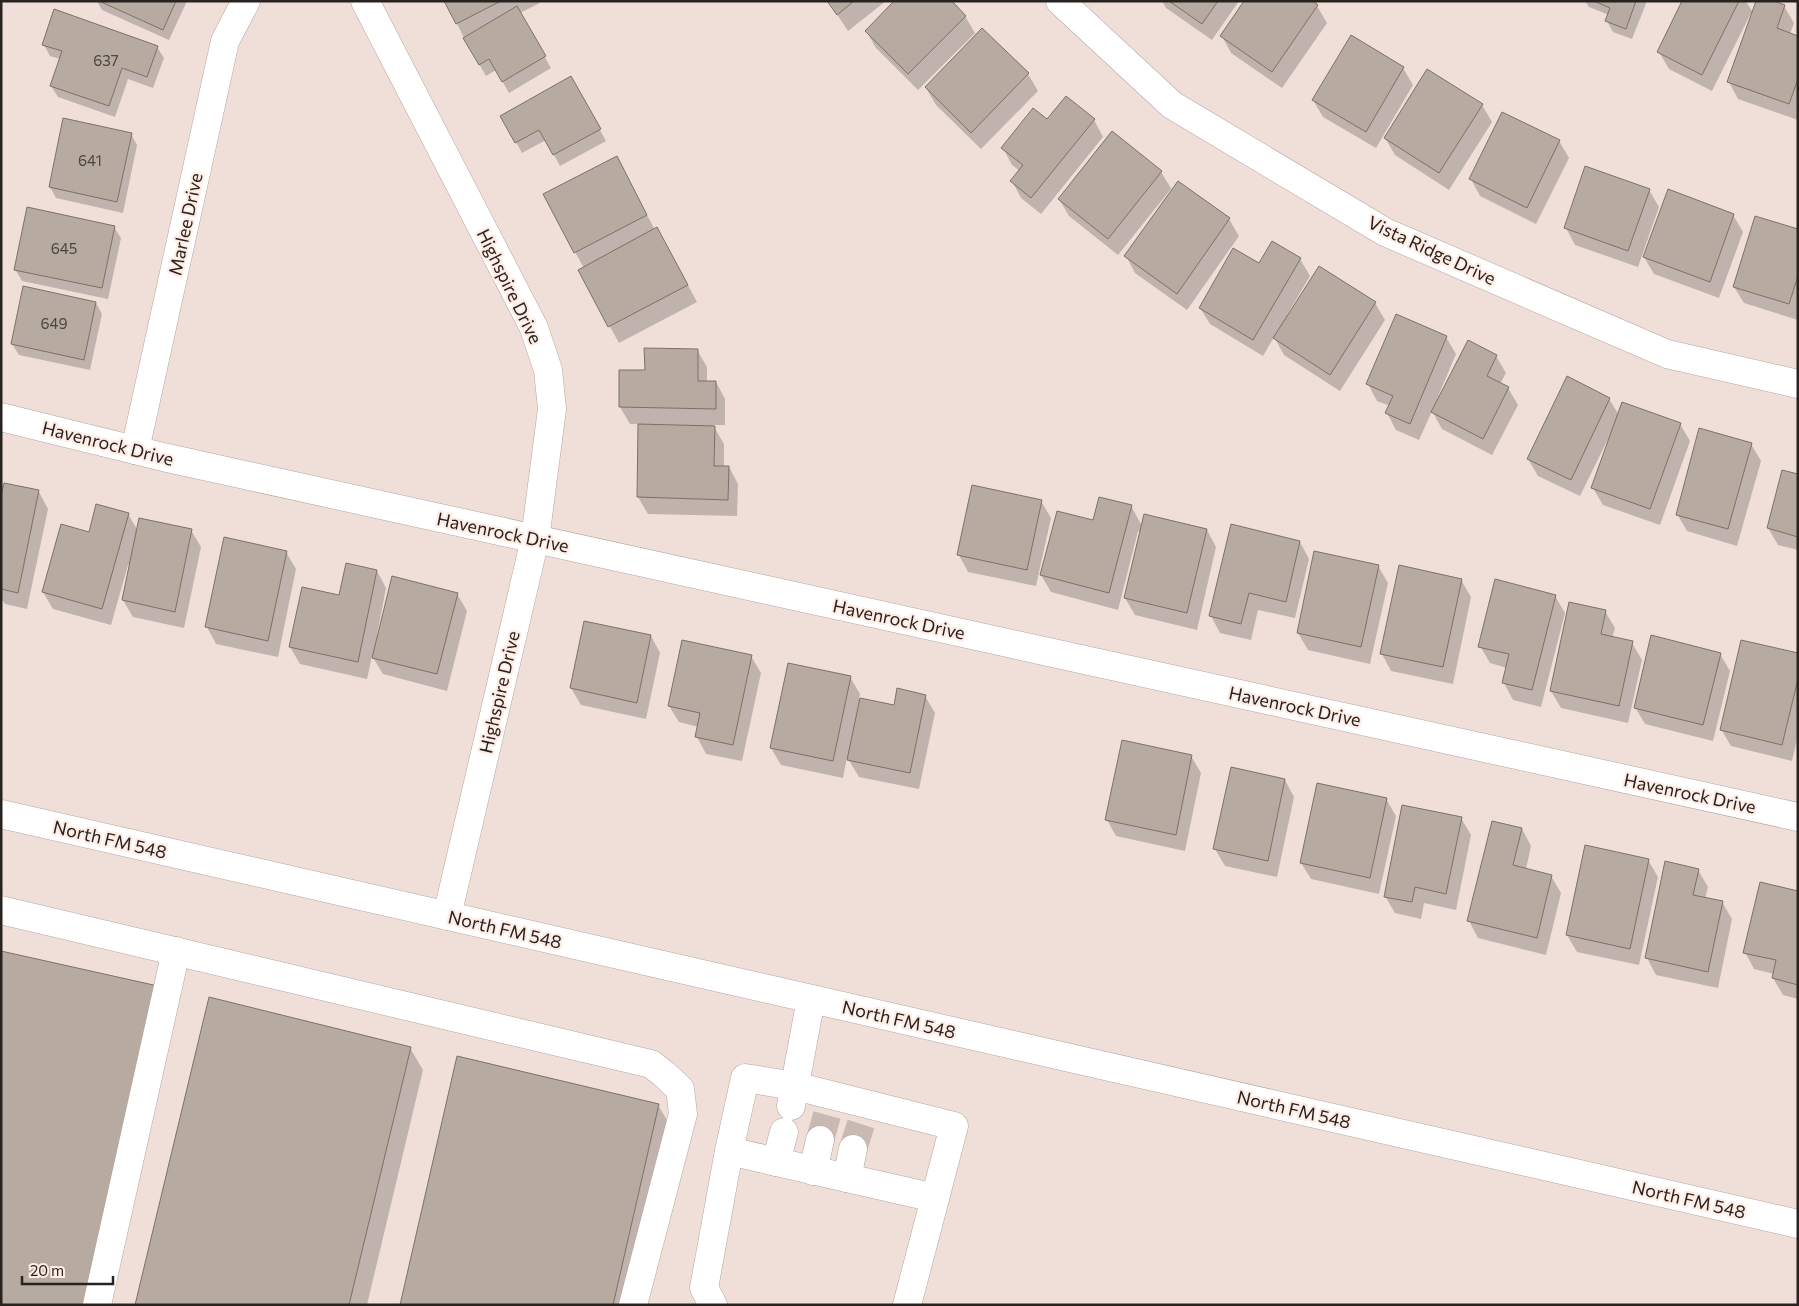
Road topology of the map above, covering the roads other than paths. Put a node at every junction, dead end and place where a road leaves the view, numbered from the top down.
1 (246, 1) edge
2 (365, 1) edge
3 (1060, 1) edge
4 (1798, 384) edge
5 (1, 417) edge
6 (135, 450) junction
7 (535, 539) junction
8 (1, 814) edge
9 (1798, 817) edge
10 (1, 910) edge
11 (447, 916) junction
12 (176, 951) junction
13 (811, 999) junction
14 (793, 1096) junction
15 (826, 1117) junction
16 (860, 1126) junction
17 (784, 1132) dead end
18 (729, 1151) junction
19 (776, 1162) junction
20 (813, 1171) junction
21 (847, 1178) junction
22 (935, 1198) junction
23 (1798, 1224) edge
24 (97, 1305) edge
25 (634, 1305) edge
26 (713, 1305) edge
27 (907, 1305) edge

1 - 6 street, Marlee Drive
2 - 7 street, Highspire Drive
3 - 4 street, Vista Ridge Drive
5 - 6 street, Havenrock Drive
6 - 7 street, Havenrock Drive
7 - 9 street, Havenrock Drive
7 - 11 street, Highspire Drive
8 - 11 street, North FM 548
10 - 12 street
11 - 13 street, North FM 548
12 - 24 street
12 - 25 street
13 - 14 street
13 - 23 street, North FM 548
14 - 15 street
14 - 18 street
15 - 16 street
15 - 20 street
16 - 21 street
16 - 22 street
17 - 19 street
18 - 19 street
18 - 26 street
19 - 20 street
20 - 21 street
21 - 22 street
22 - 27 street

